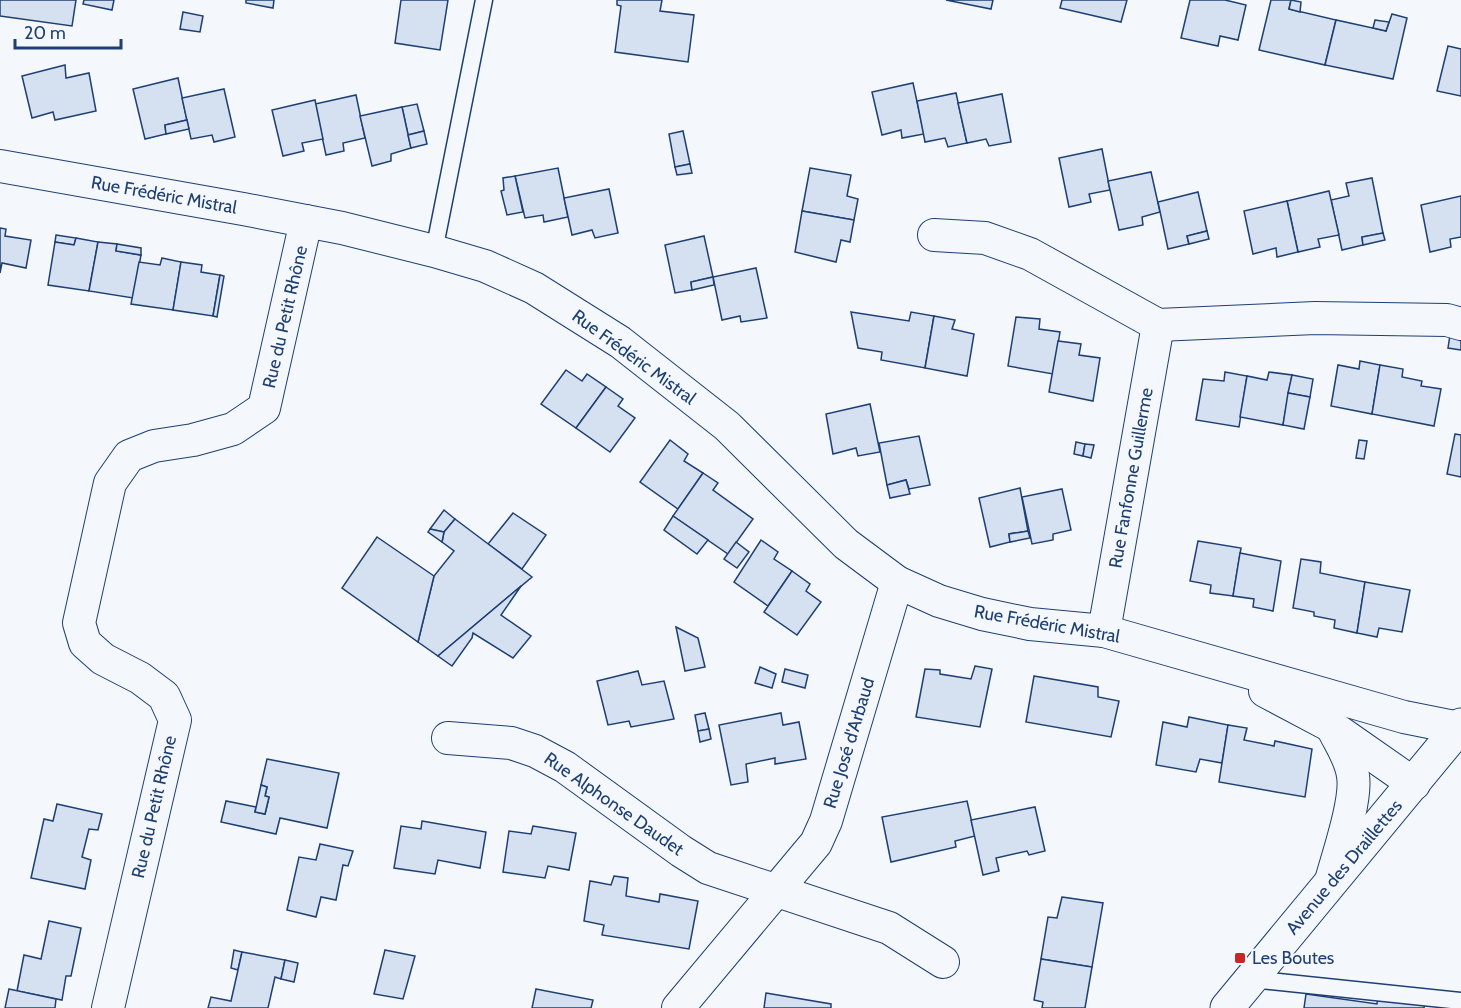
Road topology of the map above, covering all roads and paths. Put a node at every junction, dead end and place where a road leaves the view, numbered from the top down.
1 (484, 0) edge
2 (0, 166) edge
3 (306, 221) junction
4 (934, 235) dead end
5 (434, 251) junction
6 (1461, 324) edge
7 (1158, 325) junction
8 (897, 582) junction
9 (1104, 631) junction
10 (1209, 661) junction
11 (1331, 726) junction
12 (1460, 726) edge
13 (448, 738) dead end
14 (1414, 784) junction
15 (1331, 881) junction
16 (774, 891) junction
17 (943, 962) dead end
18 (1251, 979) junction
19 (1461, 1001) edge
20 (108, 1008) edge
21 (678, 1008) edge
22 (1227, 1008) edge

1 - 5 lane
2 - 3 street, Rue Frédéric Mistral
3 - 5 street, Rue Frédéric Mistral
3 - 20 street, Rue du Petit Rhône
4 - 7 street
5 - 8 street, Rue Frédéric Mistral
6 - 7 street
7 - 9 street, Rue Fanfonne Guillerme
8 - 9 street, Rue Frédéric Mistral
8 - 16 street, Rue José d'Arbaud
9 - 10 street, Rue Frédéric Mistral
10 - 11 street, Rue Frédéric Mistral
10 - 12 street, Rue Frédéric Mistral
11 - 14 street, Rue Frédéric Mistral
11 - 15 street
12 - 14 street, Avenue des Draillettes
13 - 16 street, Rue Alphonse Daudet
14 - 15 street, Avenue des Draillettes
15 - 18 street, Avenue des Draillettes
16 - 17 street
16 - 21 street, Rue José d'Arbaud
18 - 19 lane
18 - 22 street, Avenue des Draillettes

